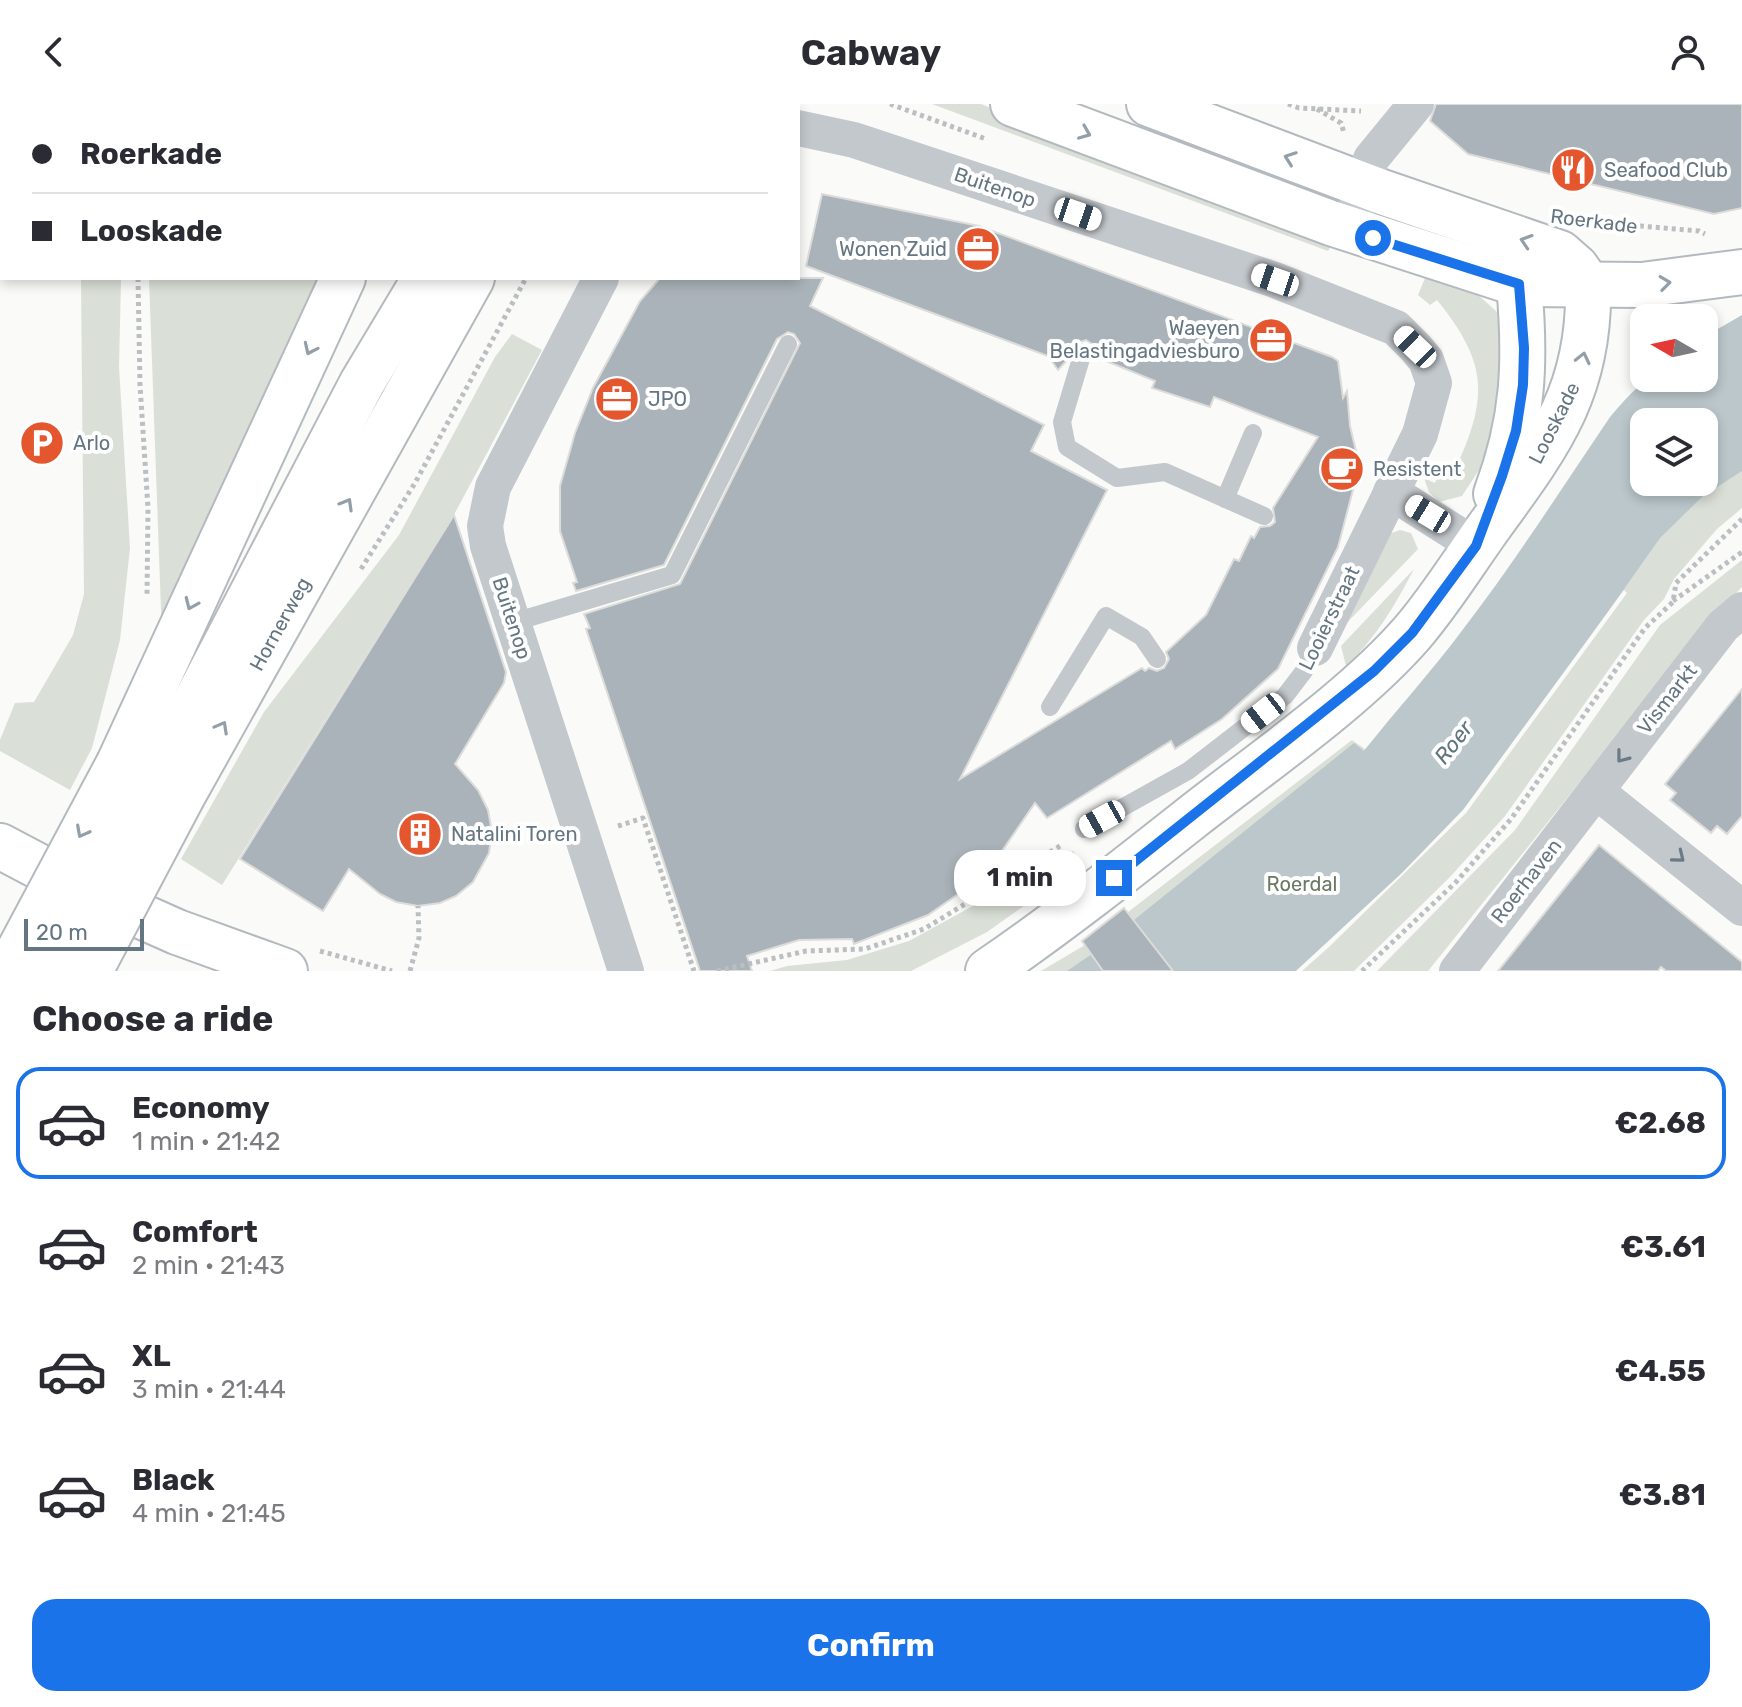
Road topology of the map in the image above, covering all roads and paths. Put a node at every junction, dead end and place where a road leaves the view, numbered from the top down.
1 (1013, 104) edge
2 (1149, 104) edge
3 (1288, 104) edge
4 (1416, 104) edge
5 (1316, 109) junction
6 (1365, 111) dead end
7 (1341, 123) dead end
8 (800, 129) edge
9 (1363, 185) junction
10 (1581, 221) dead end
11 (1349, 229) junction
12 (1709, 237) dead end
13 (1742, 272) edge
14 (138, 280) edge
15 (342, 280) edge
16 (397, 280) edge
17 (424, 280) edge
18 (471, 280) edge
19 (525, 280) edge
20 (600, 280) edge
21 (1519, 284) junction
22 (1588, 284) junction
23 (1325, 300) joint
24 (788, 344) dead end
25 (1083, 352) dead end
26 (362, 383) junction
27 (1253, 433) dead end
28 (1391, 492) junction
29 (1225, 499) junction
30 (148, 508) dead end
31 (1264, 516) dead end
32 (1742, 519) edge
33 (1476, 546) junction
34 (1742, 552) edge
35 (358, 574) dead end
36 (1673, 602) junction
37 (1742, 610) edge
38 (514, 622) junction
39 (1315, 648) joint
40 (1157, 659) dead end
41 (1050, 707) dead end
42 (152, 780) junction
43 (1596, 791) junction
44 (1084, 829) joint
45 (583, 837) junction
46 (0, 846) edge
47 (418, 906) dead end
48 (1742, 908) edge
49 (732, 969) edge
50 (8, 971) edge
51 (51, 971) edge
52 (90, 971) edge
53 (285, 971) edge
54 (410, 971) edge
55 (626, 971) edge
56 (694, 971) edge
57 (717, 971) edge
58 (988, 971) edge
59 (1362, 971) edge
60 (1457, 971) edge

1 -> 11 main road
9 -> 2 main road, Roerkade
3 - 5 path
4 - 9 street
5 - 6 path
5 - 7 path
8 - 23 street, Buitenop
9 - 11 street
22 -> 9 main road, Roerkade
10 - 12 path, Roerkade
11 - 21 main road
22 -> 13 main road
14 - 30 path
15 -> 42 main road, Hornerweg
16 - 26 main road, Hornerweg
17 - 26 main road, Hornerweg
42 -> 18 main road, Hornerweg
19 - 35 path
20 - 38 street, Buitenop
21 - 22 main road
21 - 33 main road, Looskade
33 -> 22 main road, Looskade
23 - 28 street, Looierstraat
24 - 38 lane
25 - 29 lane
26 - 42 main road, Hornerweg
27 - 29 lane
28 - 33 street
28 - 39 street, Looierstraat
29 - 31 lane
32 - 36 path
33 - 58 main road, Looskade
34 - 36 path
36 - 59 path
37 -> 43 street, Vismarkt
38 - 45 street, Buitenop
39 - 44 lane, Looierstraat
40 - 41 lane
42 -> 50 main road, Hornerweg, bridge
42 - 51 main road, Hornerweg, bridge
42 - 52 main road, Hornerweg, bridge
43 -> 48 street
43 - 60 street, Roerhaven
44 - 49 path
45 - 55 street, Buitenop
45 - 56 path
46 - 53 main road
47 - 54 path
49 - 57 path

